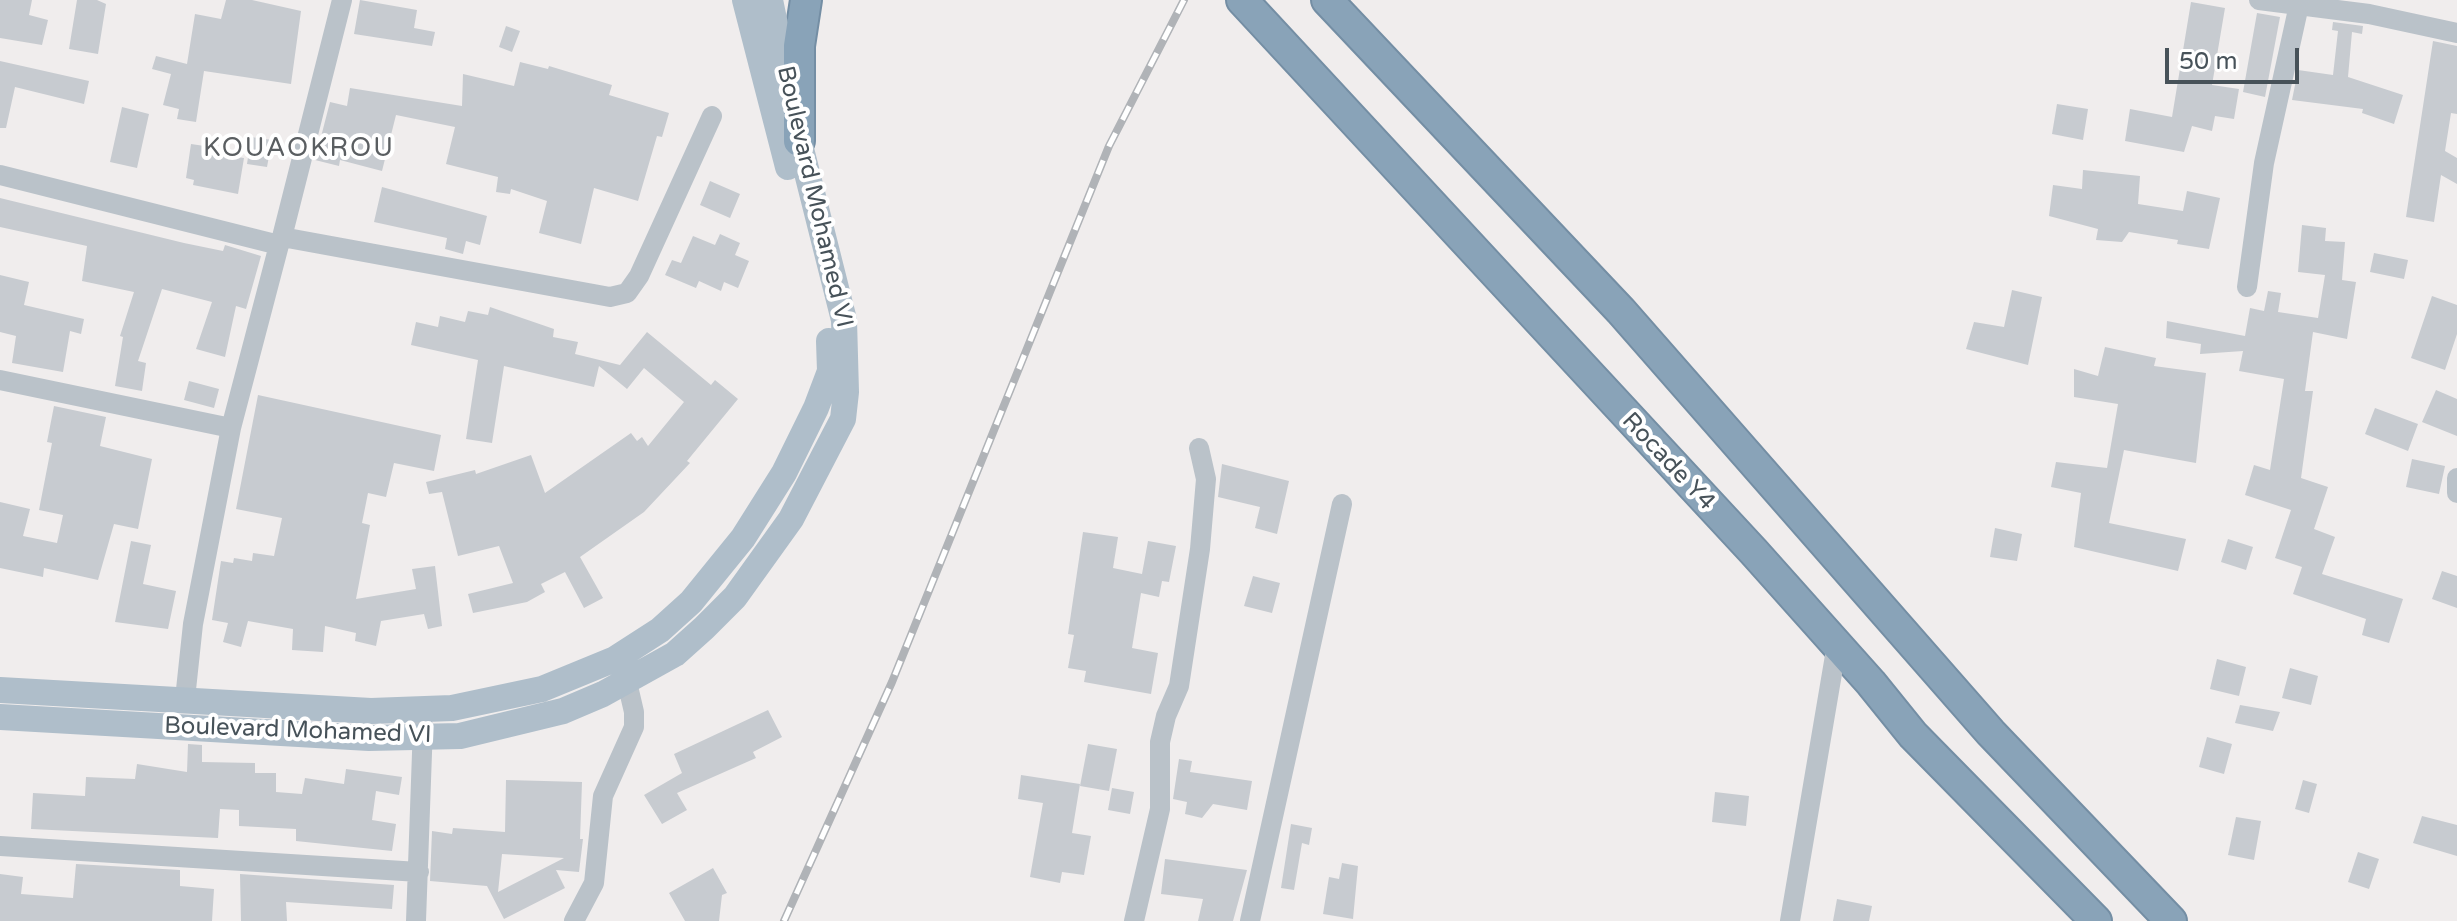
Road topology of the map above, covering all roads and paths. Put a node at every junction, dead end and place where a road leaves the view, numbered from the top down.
1 (342, 0) edge
2 (745, 0) edge
3 (770, 0) edge
4 (806, 0) edge
5 (1327, 0) edge
6 (2259, 0) edge
7 (1247, 5) edge
8 (2299, 5) junction
9 (2457, 33) edge
10 (712, 116) dead end
11 (799, 141) junction
12 (0, 175) edge
13 (280, 241) junction
14 (2247, 287) dead end
15 (0, 380) edge
16 (231, 428) junction
17 (1199, 448) dead end
18 (2457, 478) edge
19 (2457, 493) edge
20 (1342, 504) dead end
21 (1837, 644) junction
22 (627, 682) junction
23 (0, 690) edge
24 (185, 699) junction
25 (421, 709) junction
26 (0, 717) edge
27 (424, 738) junction
28 (0, 846) edge
29 (419, 872) junction
30 (416, 921) edge
31 (574, 921) edge
32 (1134, 921) edge
33 (1250, 921) edge
34 (1790, 921) edge
35 (2096, 921) edge
36 (2171, 921) edge

1 - 13 street
2 - 25 main road, Boulevard Mohamed VI
3 - 11 main road, Boulevard Mohamed VI
4 - 11 highway
5 - 36 highway
6 - 8 street
7 - 21 highway, Rocade Y4
8 - 9 street
8 - 14 street
10 - 13 street
11 - 22 main road, Boulevard Mohamed VI
12 - 13 street
13 - 16 street
15 - 16 street
16 - 24 street
17 - 32 street
18 - 19 street
20 - 33 street
21 - 34 street
21 - 35 highway, Rocade Y4
22 - 27 main road, Boulevard Mohamed VI
22 - 31 street
23 - 24 main road, Boulevard Mohamed VI
24 - 25 main road, Boulevard Mohamed VI
25 - 27 street
26 - 27 main road, Boulevard Mohamed VI
27 - 29 street
28 - 29 street
29 - 30 street

